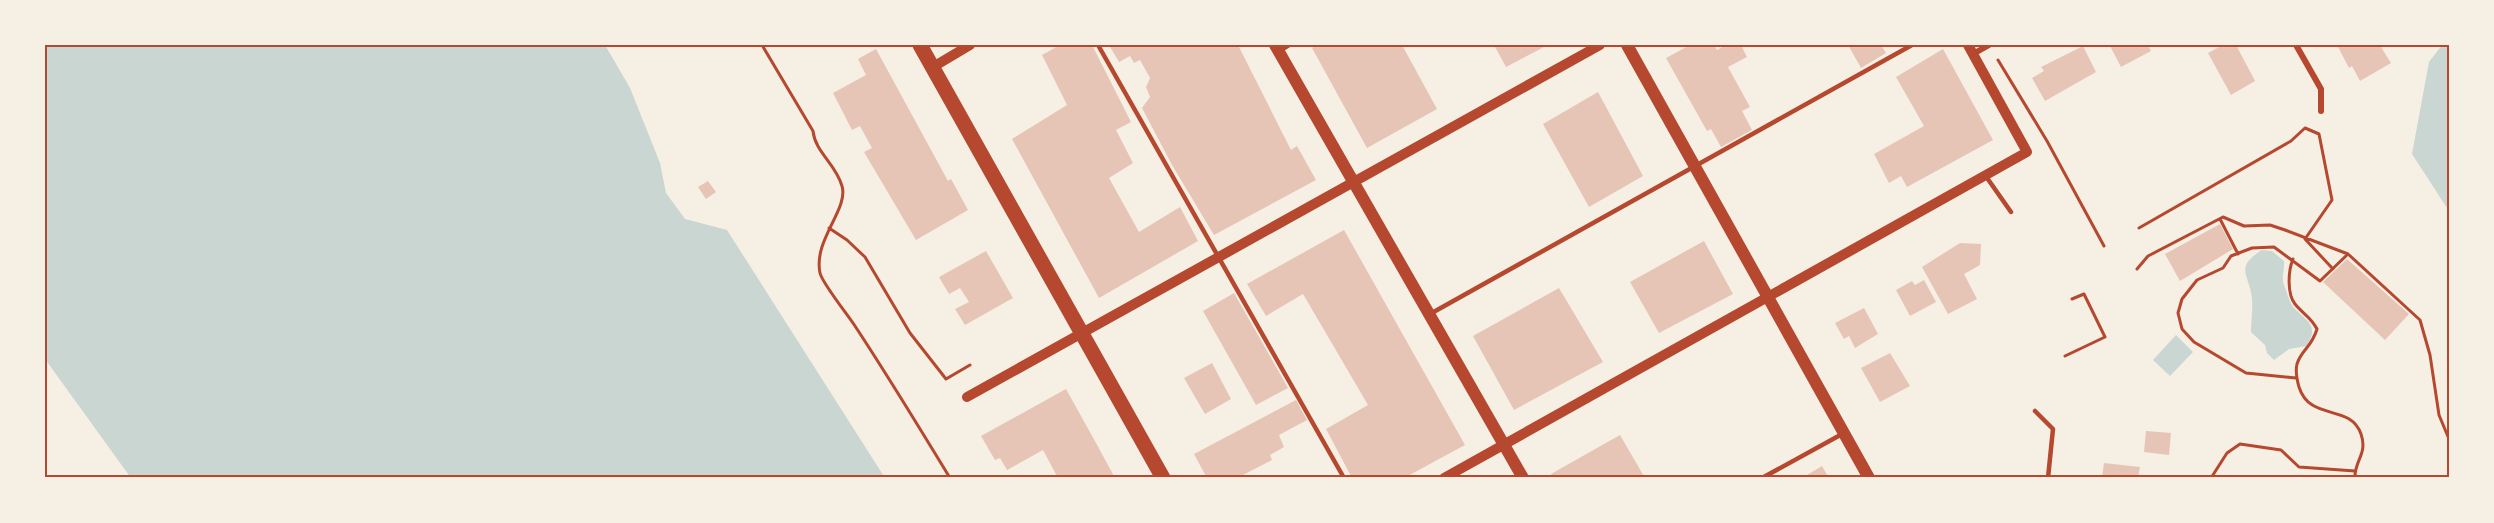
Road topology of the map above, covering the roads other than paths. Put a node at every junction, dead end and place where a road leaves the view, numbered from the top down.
1 (920, 45) edge
2 (970, 45) edge
3 (1098, 45) edge
4 (1600, 45) edge
5 (1627, 45) edge
6 (1912, 45) edge
7 (1989, 45) edge
8 (2296, 45) edge
9 (1281, 47) edge
10 (1970, 49) edge
11 (933, 67) junction
12 (2321, 111) dead end
13 (1696, 166) junction
14 (1985, 175) junction
15 (1352, 182) junction
16 (2011, 212) dead end
17 (1219, 255) junction
18 (1768, 298) junction
19 (1430, 314) junction
20 (1081, 332) junction
21 (967, 396) dead end
22 (2036, 411) dead end
23 (1844, 433) junction
24 (1504, 444) junction
25 (1163, 478) edge
26 (1344, 478) edge
27 (1444, 478) edge
28 (1522, 478) edge
29 (1762, 478) edge
30 (1869, 478) edge
31 (2048, 478) edge

1 - 11 main road
2 - 11 street
3 - 17 lane
4 - 15 street
5 - 13 main road
6 - 13 lane
7 - 10 street
8 - 12 street
9 - 15 main road
10 - 14 street
11 - 20 main road
13 - 18 main road
13 - 19 lane
14 - 16 lane
14 - 18 street
15 - 17 street
15 - 19 main road
17 - 20 street
17 - 26 lane
18 - 23 main road
18 - 24 street
19 - 24 main road
20 - 21 street
20 - 25 main road
22 - 31 lane
23 - 29 lane
23 - 30 main road
24 - 27 street
24 - 28 main road

